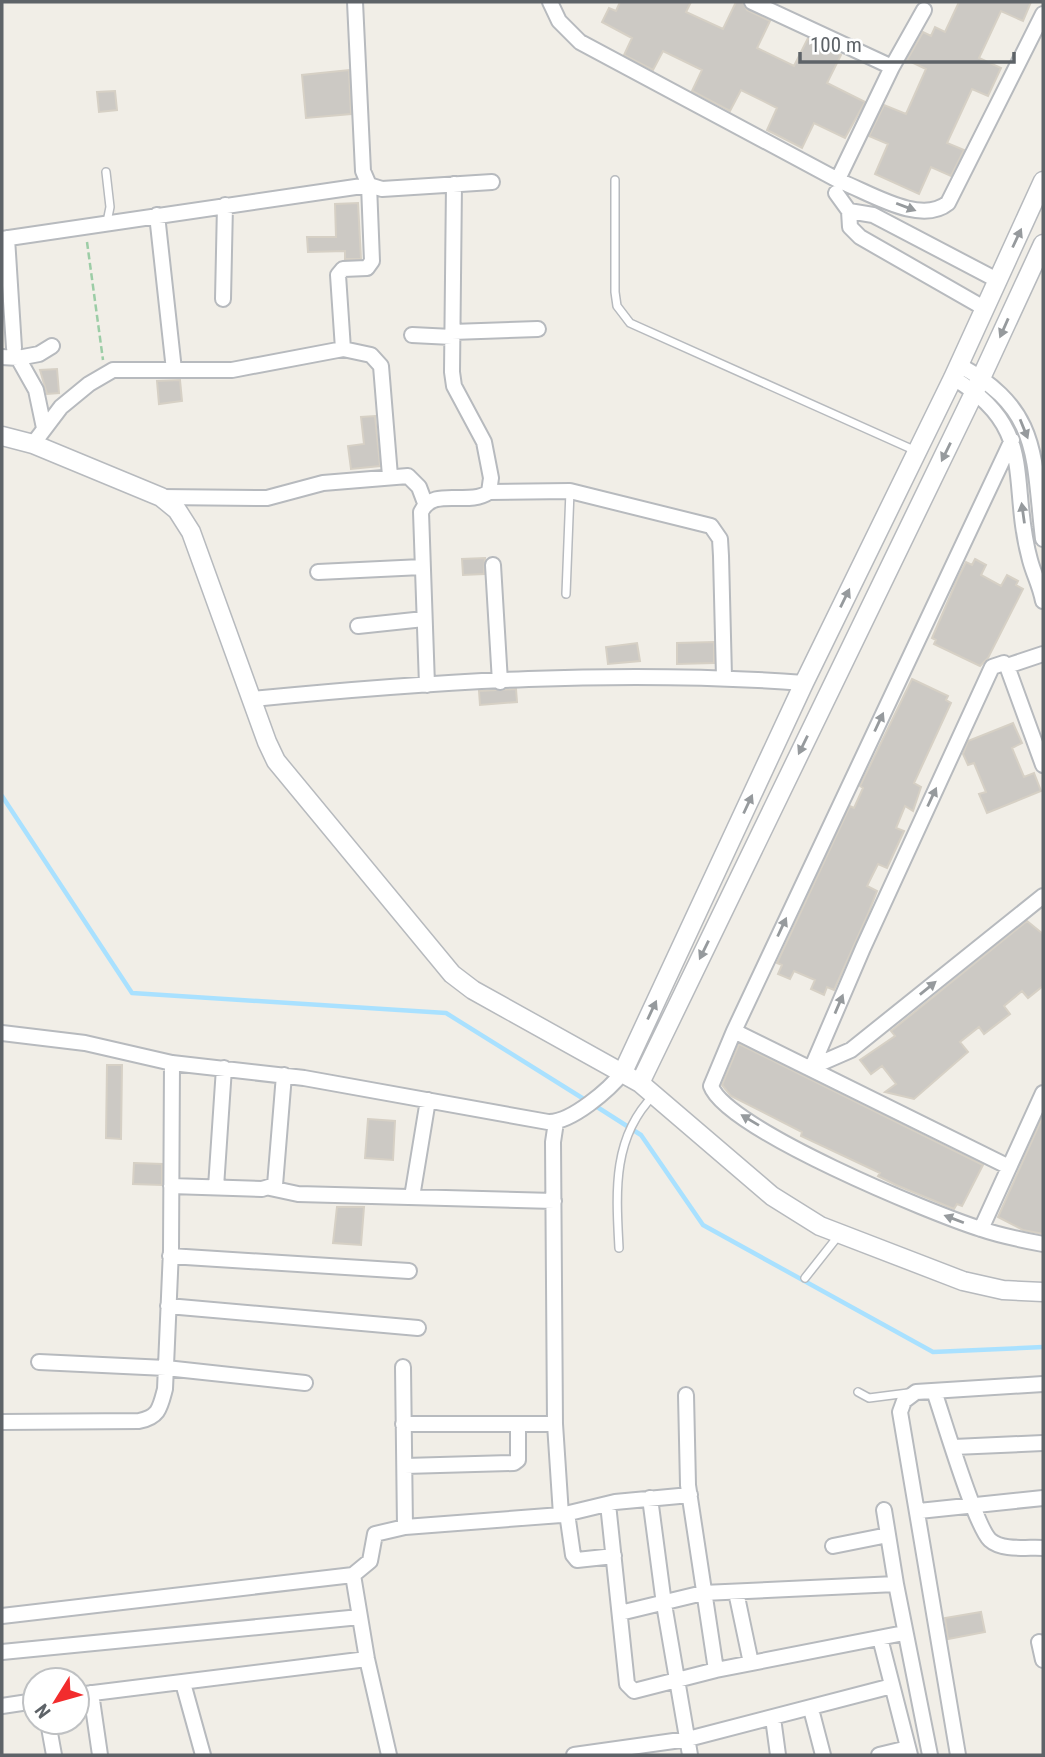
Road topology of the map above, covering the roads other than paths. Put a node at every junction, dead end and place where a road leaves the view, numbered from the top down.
1 (355, 2) edge
2 (550, 2) edge
3 (752, 2) edge
4 (924, 9) dead end
5 (1043, 15) edge
6 (892, 67) junction
7 (106, 172) dead end
8 (615, 180) dead end
9 (1043, 181) edge
10 (492, 182) dead end
11 (838, 183) junction
12 (454, 184) junction
13 (369, 185) junction
14 (225, 205) junction
15 (849, 211) junction
16 (157, 215) junction
17 (107, 222) junction
18 (4, 239) edge
19 (1043, 244) edge
20 (997, 281) junction
21 (223, 299) dead end
22 (984, 308) junction
23 (538, 329) dead end
24 (412, 335) dead end
25 (452, 335) junction
26 (51, 346) dead end
27 (344, 349) junction
28 (11, 354) edge
29 (174, 370) junction
30 (956, 372) junction
31 (978, 384) junction
32 (44, 428) junction
33 (2, 436) edge
34 (1012, 440) junction
35 (33, 444) junction
36 (916, 452) junction
37 (390, 476) junction
38 (570, 491) junction
39 (489, 492) junction
40 (161, 497) junction
41 (425, 503) junction
42 (1043, 539) edge
43 (493, 565) dead end
44 (422, 567) junction
45 (318, 572) dead end
46 (1041, 574) edge
47 (566, 594) dead end
48 (1043, 601) edge
49 (424, 619) junction
50 (358, 626) dead end
51 (1043, 654) edge
52 (1007, 666) junction
53 (724, 677) junction
54 (500, 682) junction
55 (804, 683) junction
56 (427, 685) junction
57 (253, 699) junction
58 (1043, 765) edge
59 (1043, 896) edge
60 (734, 1031) junction
61 (2, 1033) edge
62 (172, 1063) junction
63 (812, 1067) junction
64 (224, 1068) junction
65 (623, 1072) junction
66 (284, 1075) junction
67 (647, 1089) junction
68 (1043, 1093) edge
69 (428, 1100) junction
70 (556, 1122) junction
71 (1009, 1167) junction
72 (171, 1185) junction
73 (216, 1187) junction
74 (270, 1188) junction
75 (412, 1197) junction
76 (554, 1201) junction
77 (981, 1229) junction
78 (840, 1234) junction
79 (1043, 1244) edge
80 (619, 1248) dead end
81 (170, 1256) junction
82 (409, 1271) dead end
83 (805, 1278) dead end
84 (1043, 1292) edge
85 (168, 1306) junction
86 (418, 1328) dead end
87 (39, 1362) dead end
88 (403, 1367) dead end
89 (166, 1368) junction
90 (305, 1383) dead end
91 (1043, 1384) edge
92 (934, 1391) junction
93 (858, 1392) dead end
94 (916, 1392) junction
95 (686, 1395) dead end
96 (2, 1422) edge
97 (402, 1424) junction
98 (518, 1424) junction
99 (555, 1424) junction
100 (1043, 1443) edge
101 (954, 1447) junction
102 (405, 1466) junction
103 (690, 1495) junction
104 (650, 1497) junction
105 (1043, 1498) edge
106 (608, 1504) junction
107 (973, 1504) junction
108 (884, 1510) dead end
109 (919, 1511) junction
110 (564, 1514) junction
111 (405, 1527) junction
112 (888, 1535) junction
113 (833, 1546) dead end
114 (1043, 1548) edge
115 (614, 1556) junction
116 (353, 1575) junction
117 (896, 1584) junction
118 (736, 1592) junction
119 (703, 1593) junction
120 (664, 1604) junction
121 (620, 1613) junction
122 (2, 1615) edge
123 (360, 1617) junction
124 (904, 1633) junction
125 (880, 1638) junction
126 (1039, 1642) dead end
127 (2, 1652) edge
128 (367, 1659) junction
129 (1043, 1660) edge
130 (751, 1663) junction
131 (716, 1670) junction
132 (676, 1679) junction
133 (183, 1683) junction
134 (892, 1686) junction
135 (91, 1693) edge
136 (21, 1703) edge
137 (2, 1706) edge
138 (811, 1709) junction
139 (773, 1718) junction
140 (91, 1721) edge
141 (51, 1736) edge
142 (688, 1740) junction
143 (909, 1752) edge
144 (54, 1755) edge
145 (100, 1755) edge
146 (203, 1755) edge
147 (389, 1755) edge
148 (582, 1755) edge
149 (690, 1755) edge
150 (778, 1755) edge
151 (823, 1755) edge
152 (879, 1755) edge
153 (930, 1755) edge
154 (958, 1755) edge

1 - 13 street
2 - 11 street
3 - 6 street
4 - 6 street
11 -> 5 street
6 - 11 street
7 - 17 lane
8 - 36 lane
20 -> 9 street
10 - 12 street
11 - 15 street
12 - 13 street
12 - 25 street
13 - 14 street
13 - 27 street
14 - 16 street
14 - 21 street
15 - 20 street
15 - 22 street
16 - 17 street
16 - 29 street
17 - 18 street
18 - 28 street
19 -> 31 street
20 - 22 street
22 - 30 street
23 - 25 street
24 - 25 street
25 - 39 street
26 - 28 street
27 - 29 street
27 - 37 street
28 - 32 street
29 - 32 street
30 - 31 street
30 - 36 street
31 - 34 street
31 -> 42 street
31 -> 67 street
32 - 35 street
33 - 35 street
46 -> 34 street
60 -> 34 street
35 - 40 street
55 -> 36 street
37 - 40 street
37 - 41 street
38 - 39 street
38 - 47 lane
38 - 53 street
39 - 41 street
40 - 57 street
41 - 44 street
43 - 54 street
44 - 45 street
44 - 49 street
46 - 48 street
49 - 50 street
49 - 56 street
51 - 52 street
52 - 58 street
63 -> 52 street
53 - 54 street
53 - 55 street
54 - 56 street
65 -> 55 street
56 - 57 street
57 - 65 street
63 -> 59 street
60 - 63 street
77 -> 60 street
61 - 62 street
62 - 64 street
62 - 72 street
63 - 71 street
64 - 66 street
64 - 73 street
65 - 67 street
65 - 70 street
66 - 69 street
66 - 74 street
67 - 78 street
67 - 80 lane
68 - 71 street
69 - 70 street
69 - 75 street
70 - 76 street
71 - 77 street
72 - 73 street
72 - 81 street
73 - 74 street
74 - 75 street
75 - 76 street
76 - 99 street
77 - 79 street
78 - 83 lane
78 - 84 street
81 - 82 street
81 - 85 street
85 - 86 street
85 - 89 street
87 - 89 street
88 - 97 street
89 - 90 street
89 - 96 street
91 - 92 street
92 - 94 street
92 - 101 street
93 - 94 lane
94 - 109 street
95 - 103 street
97 - 98 street
97 - 102 street
98 - 99 street
98 - 102 street
99 - 110 street
100 - 101 street
101 - 107 street
102 - 111 street
103 - 104 street
103 - 119 street
104 - 106 street
104 - 120 street
105 - 107 street
106 - 110 street
106 - 115 street
107 - 109 street
107 - 114 street
108 - 112 street
109 - 154 street
110 - 111 street
110 - 115 street
111 - 116 street
112 - 113 street
112 - 117 street
115 - 121 street
116 - 122 street
116 - 123 street
117 - 118 street
117 - 124 street
118 - 119 street
118 - 130 street
119 - 120 street
119 - 131 street
120 - 121 street
120 - 132 street
121 - 132 street
123 - 127 street
123 - 128 street
124 - 125 street
124 - 153 street
125 - 130 street
125 - 134 street
126 - 129 street
128 - 133 street
128 - 147 street
130 - 131 street
131 - 132 street
132 - 142 street
133 - 135 street
133 - 146 street
134 - 138 street
134 - 143 street
136 - 137 street
138 - 139 street
138 - 151 street
139 - 142 street
139 - 150 street
140 - 145 street
141 - 144 street
142 - 148 street
142 - 149 street
143 - 152 street

